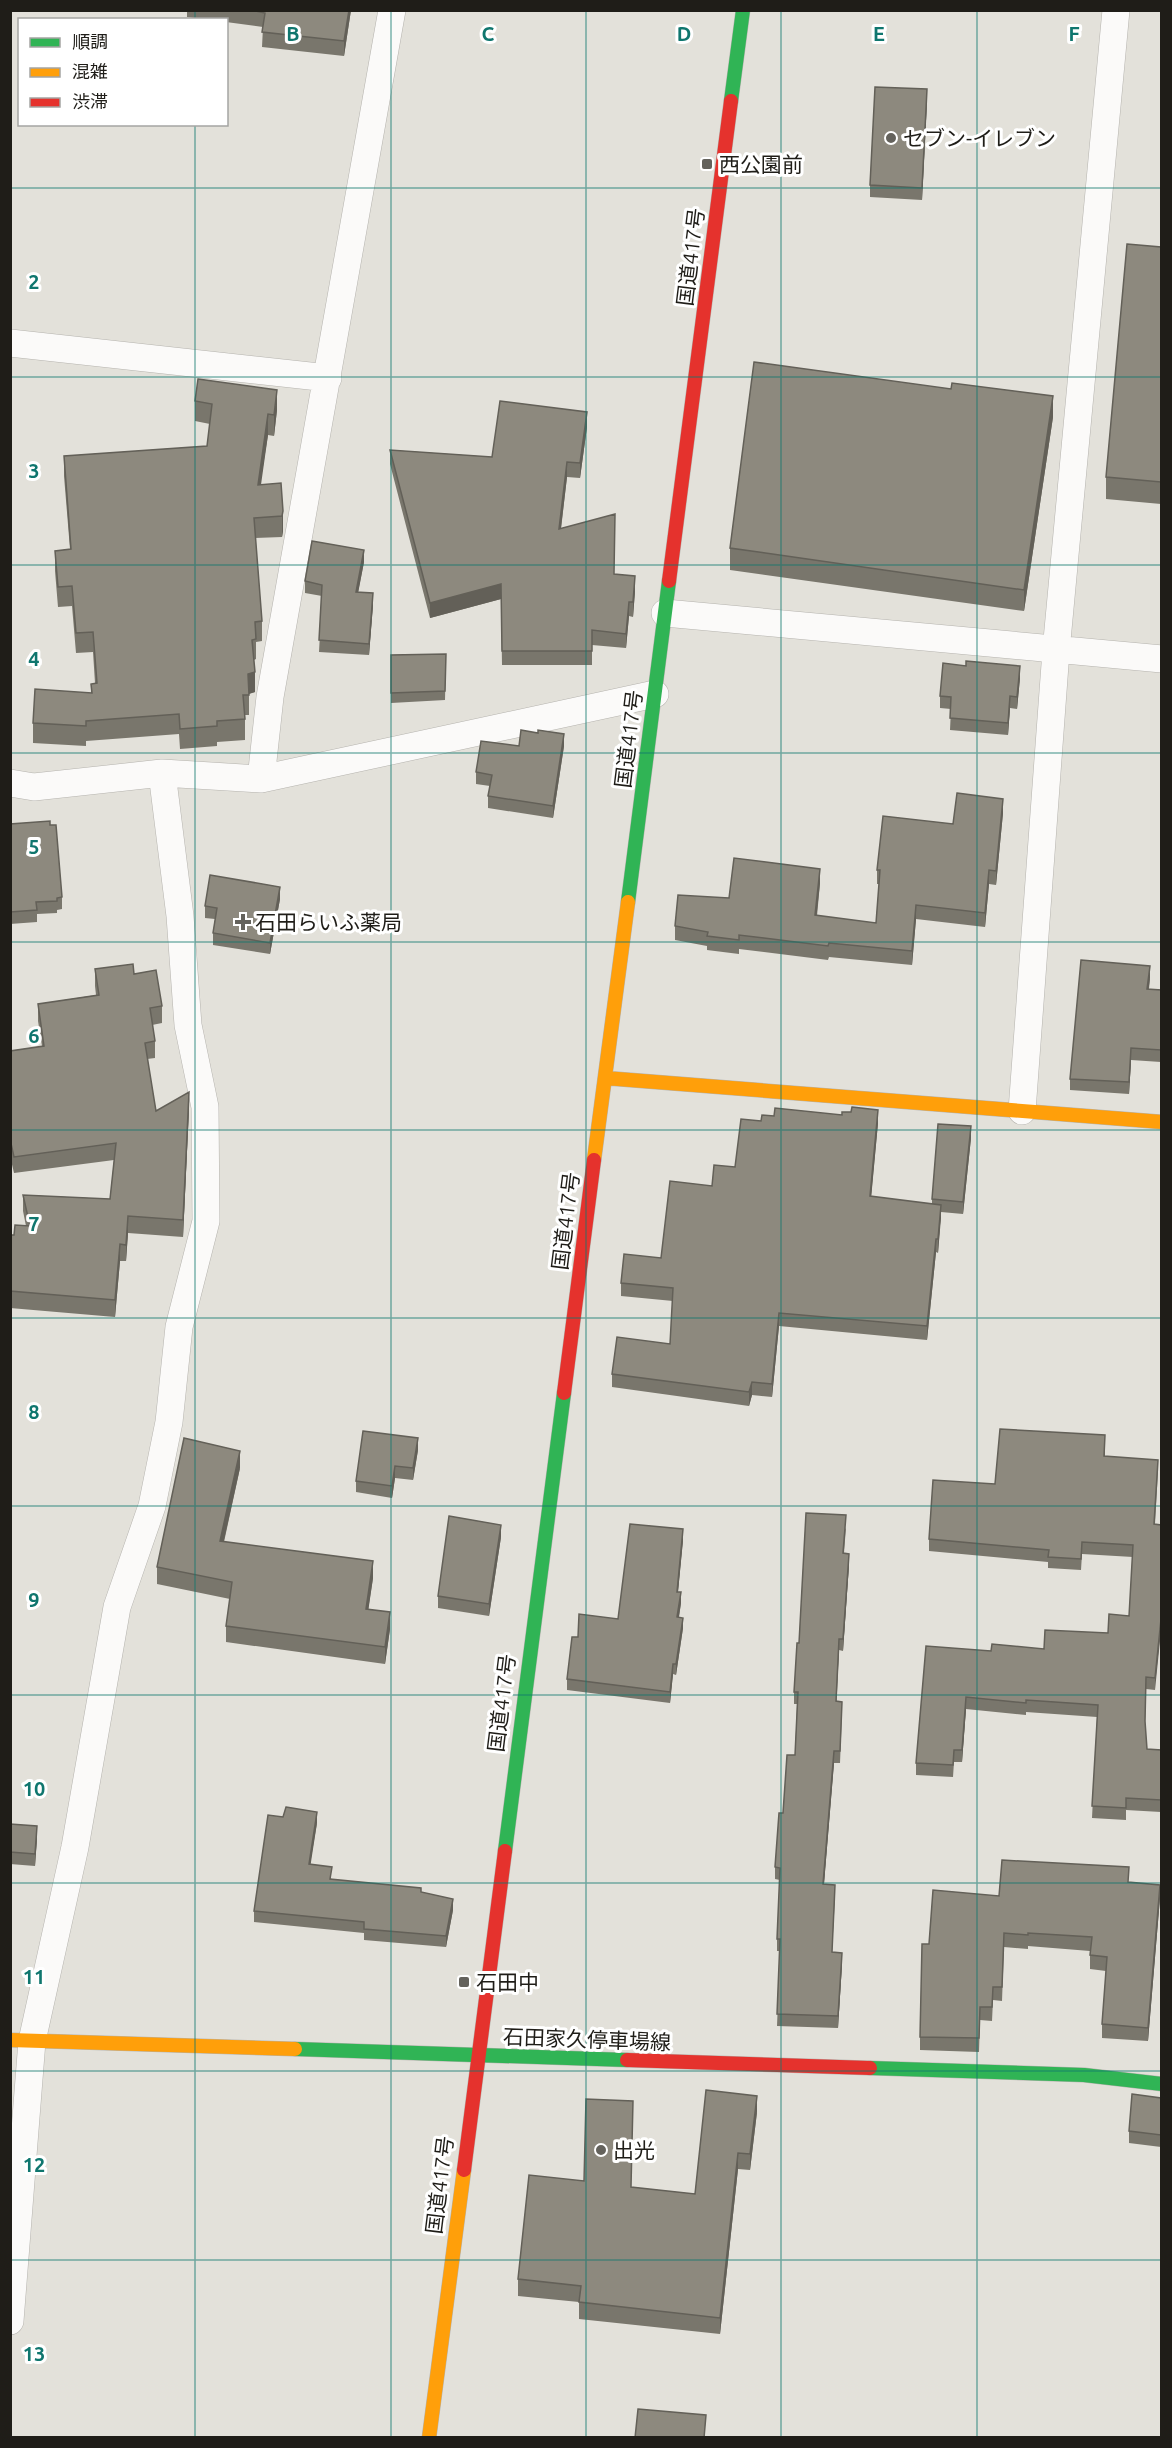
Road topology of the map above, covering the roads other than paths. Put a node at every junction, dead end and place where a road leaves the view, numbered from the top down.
1 (392, 10) edge
2 (742, 10) edge
3 (1116, 10) edge
4 (10, 343) edge
5 (328, 378) junction
6 (665, 613) junction
7 (1056, 651) junction
8 (1161, 659) edge
9 (655, 694) junction
10 (162, 773) junction
11 (261, 779) junction
12 (10, 783) edge
13 (605, 1078) junction
14 (1022, 1111) junction
15 (1161, 1122) edge
16 (22, 2041) edge
17 (476, 2056) junction
18 (1161, 2084) edge
19 (10, 2321) edge
20 (429, 2438) edge

1 - 5 street
2 - 6 main road, 国道417号
3 - 7 street
4 - 5 street
5 - 11 street
6 - 7 street
6 - 9 main road, 国道417号
7 - 8 street
7 - 14 street
9 - 11 street
9 - 13 main road, 国道417号
10 - 11 street
10 - 12 street
10 - 16 street
13 - 14 main road
13 - 17 main road, 国道417号
14 - 15 main road
16 - 17 main road, 石田家久停車場線
16 - 19 street
17 - 18 main road, 石田家久停車場線
17 - 20 main road, 国道417号

